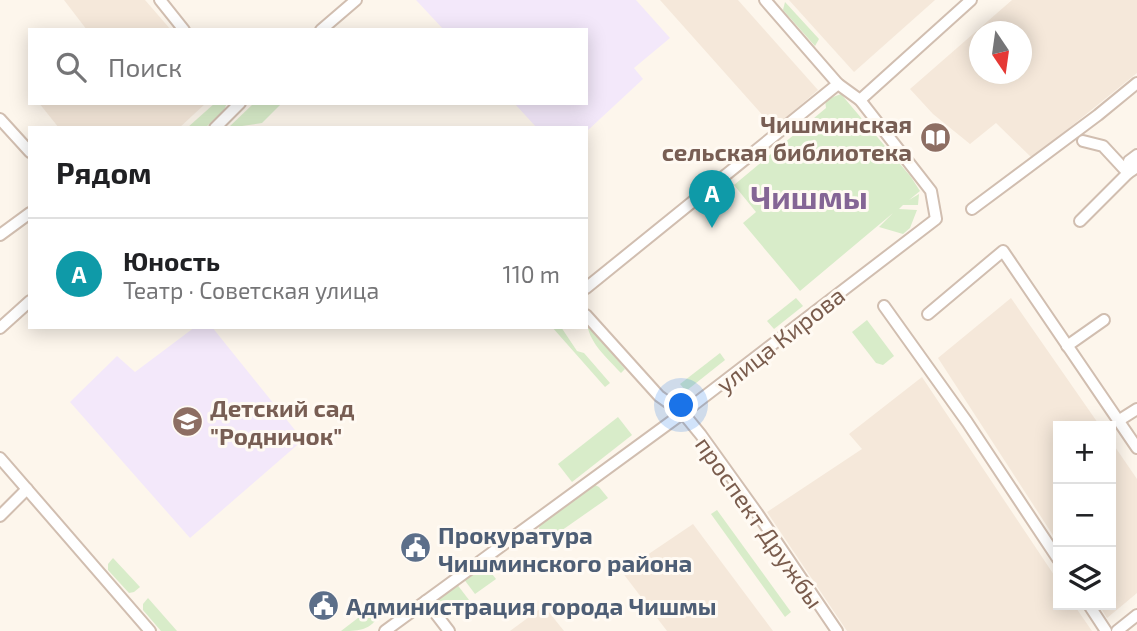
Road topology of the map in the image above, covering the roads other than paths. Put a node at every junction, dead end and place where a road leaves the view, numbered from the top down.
1 (160, 0) edge
2 (356, 0) edge
3 (765, 0) edge
4 (971, 0) edge
5 (182, 28) edge
6 (323, 28) edge
7 (1137, 83) edge
8 (838, 84) junction
9 (860, 100) junction
10 (238, 105) edge
11 (0, 119) edge
12 (217, 126) edge
13 (1083, 141) dead end
14 (28, 150) edge
15 (1137, 155) edge
16 (1134, 169) edge
17 (972, 209) dead end
18 (28, 215) edge
19 (1080, 221) dead end
20 (2, 230) edge
21 (588, 286) edge
22 (28, 303) edge
23 (884, 306) dead end
24 (928, 314) dead end
25 (588, 317) edge
26 (1104, 320) dead end
27 (0, 328) edge
28 (1067, 346) junction
29 (1137, 409) edge
30 (683, 413) junction
31 (1118, 421) junction
32 (1137, 448) edge
33 (0, 458) edge
34 (27, 489) junction
35 (0, 516) edge
36 (1053, 551) edge
37 (426, 601) junction
38 (1092, 610) edge
39 (1137, 615) edge
40 (393, 629) edge
41 (150, 631) edge
42 (449, 631) edge
43 (836, 631) edge
44 (1106, 631) edge
45 (1117, 631) edge

1 - 5 street
2 - 6 street
3 - 8 street
4 - 9 street
7 - 17 street
8 - 9 street
8 - 21 street
9 - 30 street, улица Кирова
10 - 12 street
11 - 14 street
13 - 16 street
15 - 16 street
16 - 19 street
18 - 20 street
22 - 27 street
23 - 36 street
24 - 28 street
25 - 30 street, проспект Дружбы
26 - 28 street
28 - 31 street
29 - 31 street
30 - 37 street, улица Кирова
30 - 43 street, проспект Дружбы
31 - 32 street
33 - 34 street
34 - 35 street
34 - 41 street
37 - 40 street, улица Кирова
37 - 42 street
38 - 44 street
39 - 45 street

